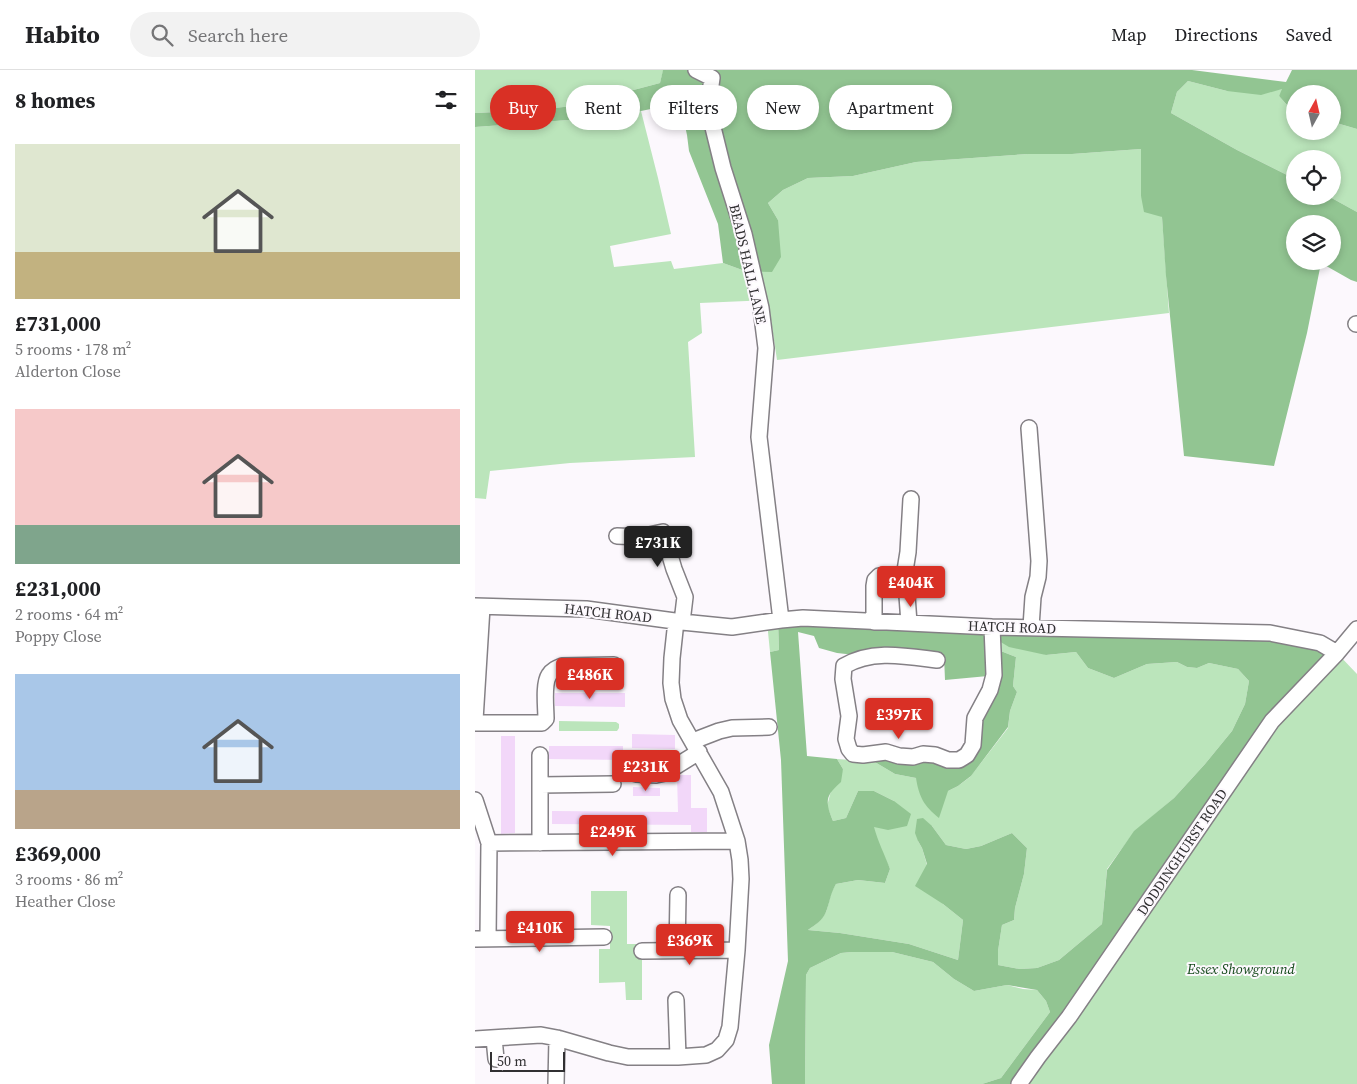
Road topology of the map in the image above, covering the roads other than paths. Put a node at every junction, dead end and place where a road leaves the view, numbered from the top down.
1 (696, 70) edge
2 (1029, 428) dead end
3 (911, 499) dead end
4 (617, 536) dead end
5 (904, 576) junction
6 (478, 606) edge
7 (781, 620) junction
8 (679, 622) junction
9 (874, 622) junction
10 (909, 623) junction
11 (992, 626) junction
12 (1031, 627) junction
13 (1357, 629) edge
14 (1337, 653) junction
15 (937, 660) dead end
16 (614, 665) dead end
17 (475, 721) edge
18 (769, 727) dead end
19 (696, 746) junction
20 (540, 755) dead end
21 (636, 774) dead end
22 (613, 784) dead end
23 (540, 785) junction
24 (475, 800) edge
25 (737, 841) junction
26 (489, 843) junction
27 (540, 843) junction
28 (678, 895) dead end
29 (604, 938) dead end
30 (482, 939) edge
31 (737, 950) junction
32 (677, 951) junction
33 (642, 952) dead end
34 (676, 1000) dead end
35 (494, 1038) junction
36 (557, 1038) junction
37 (475, 1039) edge
38 (678, 1057) junction
39 (495, 1059) dead end
40 (556, 1084) edge
41 (1019, 1084) edge

1 - 7 street, BEADS HALL LANE
2 - 12 street
3 - 5 street
4 - 8 street
5 - 9 street
5 - 10 street
6 - 8 street, HATCH ROAD
6 - 17 street
7 - 8 street, HATCH ROAD
7 - 9 street, HATCH ROAD
8 - 19 street
9 - 10 street, HATCH ROAD
10 - 11 street, HATCH ROAD
11 - 12 street, HATCH ROAD
11 - 15 street
12 - 14 street, HATCH ROAD
13 - 14 street, DODDINGHURST ROAD
14 - 41 street, DODDINGHURST ROAD
16 - 17 street
18 - 19 street
19 - 21 street
19 - 25 street
20 - 23 street
22 - 23 street
23 - 27 street
24 - 26 street
25 - 27 street
25 - 31 street
26 - 27 street
26 - 30 street
28 - 32 street
29 - 30 street
31 - 32 street
31 - 38 street
32 - 33 street
34 - 38 street
35 - 36 street
35 - 37 street
35 - 39 street
36 - 38 street
36 - 40 street

